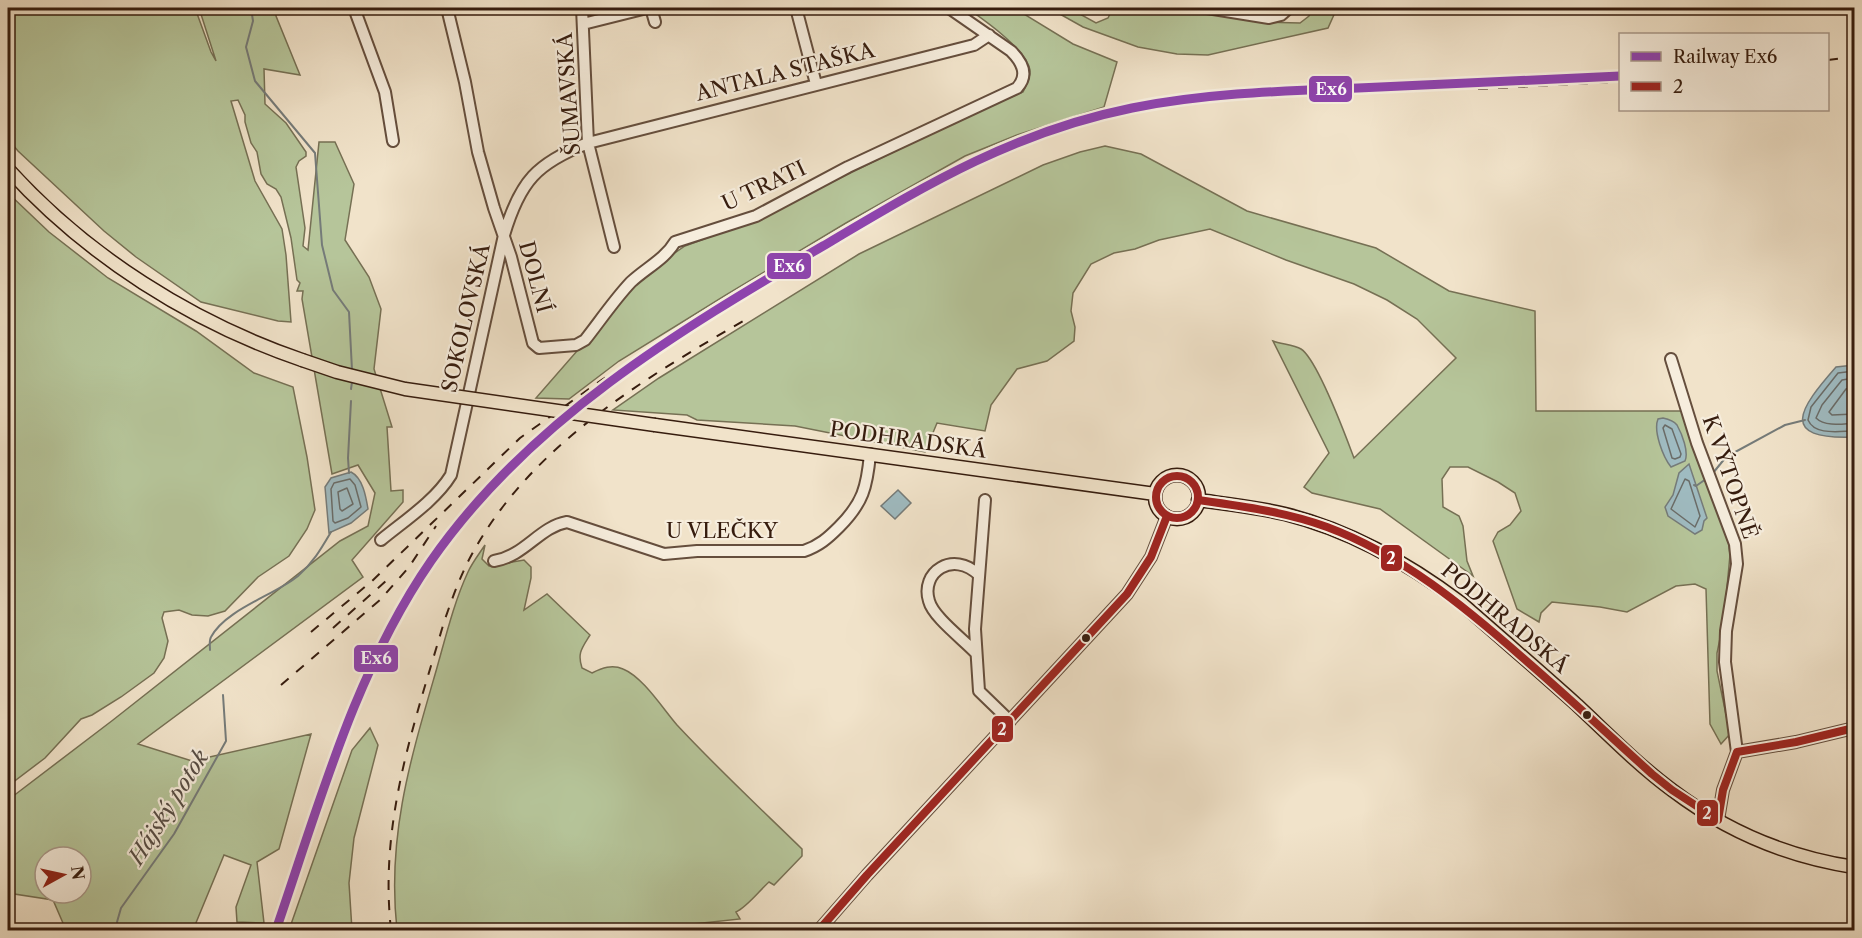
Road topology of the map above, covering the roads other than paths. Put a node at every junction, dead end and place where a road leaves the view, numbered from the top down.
1 (354, 8) edge
2 (447, 8) edge
3 (582, 8) edge
4 (649, 8) edge
5 (796, 8) edge
6 (949, 8) edge
7 (1208, 8) edge
8 (1289, 8) edge
9 (655, 22) dead end
10 (584, 24) junction
11 (989, 35) junction
12 (816, 84) junction
13 (393, 141) dead end
14 (588, 143) junction
15 (8, 169) edge
16 (504, 235) junction
17 (614, 247) dead end
18 (539, 348) joint
19 (1671, 359) dead end
20 (870, 454) junction
21 (1155, 494) junction
22 (985, 500) dead end
23 (1198, 500) junction
24 (1167, 516) junction
25 (381, 540) dead end
26 (494, 561) dead end
27 (979, 575) junction
28 (976, 653) junction
29 (1010, 721) junction
30 (1854, 728) edge
31 (1737, 752) junction
32 (1718, 820) junction
33 (1854, 867) edge
34 (819, 930) edge

1 - 13 street
2 - 16 street, SOKOLOVSKÁ
3 - 10 street, ŠUMAVSKÁ
4 - 9 street
4 - 10 street
5 - 12 street
6 - 11 street
7 - 8 street
10 - 14 street, ŠUMAVSKÁ
11 - 12 street, ANTALA STAŠKA
11 - 18 street, U TRATI
12 - 14 street, ANTALA STAŠKA
14 - 16 street, DOLNÍ
14 - 17 street, ŠUMAVSKÁ
15 - 20 main road, PODHRADSKÁ, bridge
16 - 18 street, DOLNÍ
16 - 25 street, SOKOLOVSKÁ
19 - 31 street, K VÝTOPNĚ
20 - 21 main road, PODHRADSKÁ
20 - 26 street, U VLEČKY
21 - 23 main road
21 - 24 main road
22 - 27 street
23 - 24 main road
23 - 32 main road, PODHRADSKÁ
24 - 29 street
27 - 28 street
27 - 28 street
28 - 29 street
29 - 34 street
30 - 31 street
31 - 32 street
32 - 33 main road, PODHRADSKÁ

